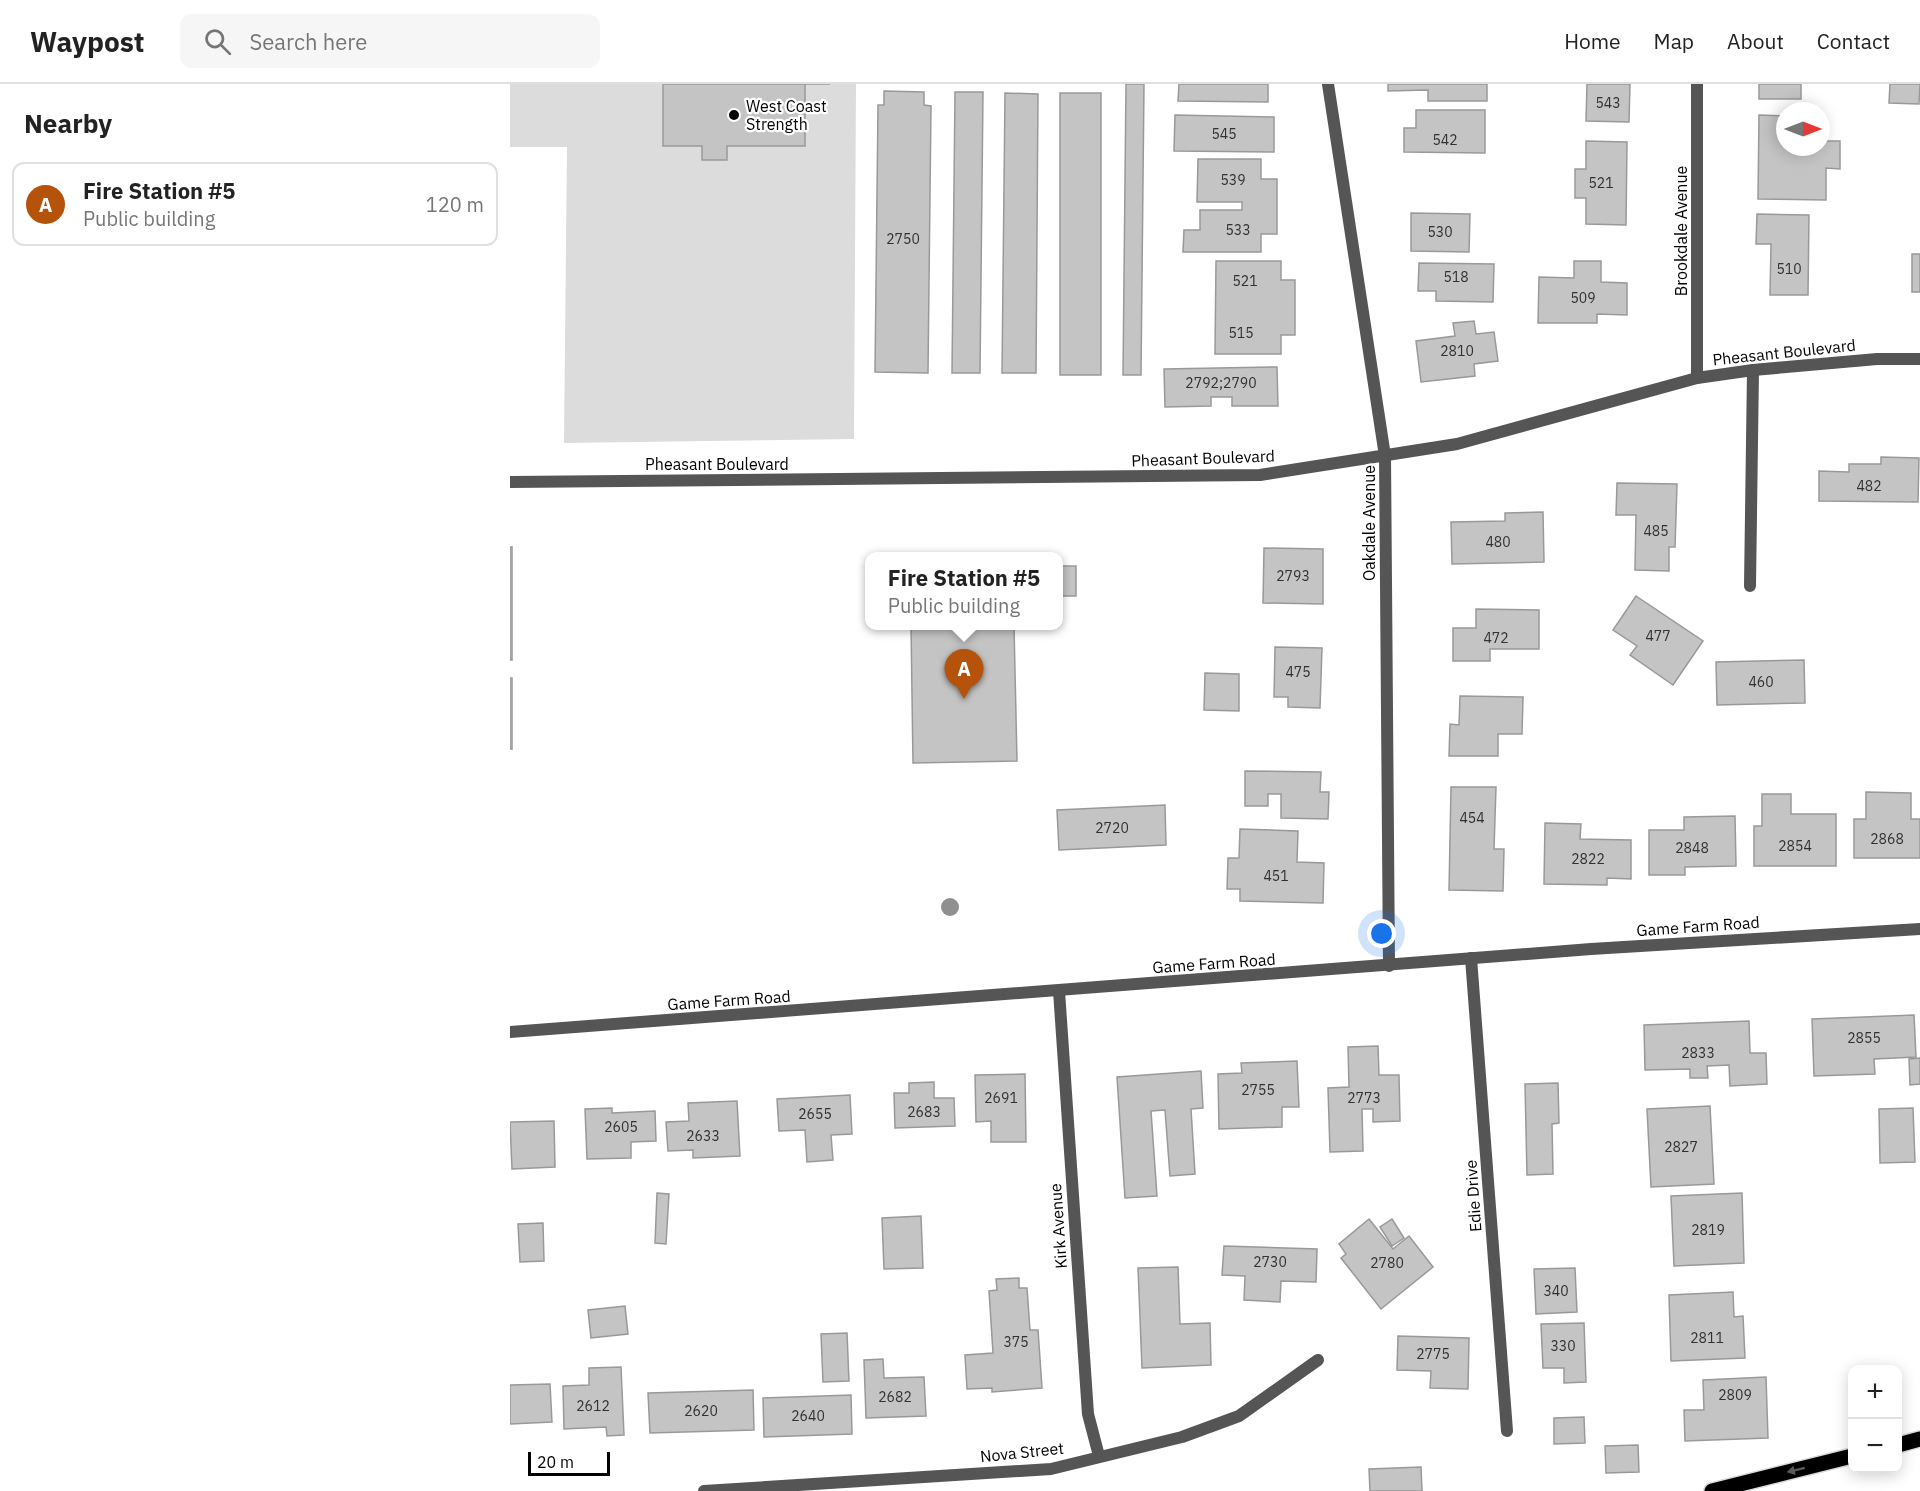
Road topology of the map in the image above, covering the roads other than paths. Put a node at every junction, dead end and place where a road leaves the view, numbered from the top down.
1 (1328, 84) edge
2 (1697, 84) edge
3 (1920, 359) edge
4 (1753, 370) junction
5 (1697, 378) junction
6 (1385, 456) junction
7 (510, 482) edge
8 (1750, 586) dead end
9 (1920, 928) edge
10 (1471, 958) junction
11 (1389, 966) junction
12 (1059, 991) junction
13 (510, 1032) edge
14 (1318, 1360) dead end
15 (1507, 1431) dead end
16 (1920, 1439) edge
17 (1902, 1443) edge
18 (1099, 1456) junction
19 (1848, 1457) edge
20 (704, 1491) edge
21 (1712, 1491) edge

1 - 6 street, Oakdale Avenue
2 - 5 street, Brookdale Avenue
3 - 4 street, Pheasant Boulevard
4 - 5 street, Pheasant Boulevard
4 - 8 street
5 - 6 street, Pheasant Boulevard
6 - 7 street, Pheasant Boulevard
6 - 11 street, Oakdale Avenue
9 - 10 street, Game Farm Road
10 - 11 street, Game Farm Road
10 - 15 street, Edie Drive
11 - 12 street, Game Farm Road
12 - 13 street, Game Farm Road
12 - 18 street, Kirk Avenue
14 - 18 street, Nova Street
16 - 17 main road
18 - 20 street, Nova Street
19 -> 21 main road

